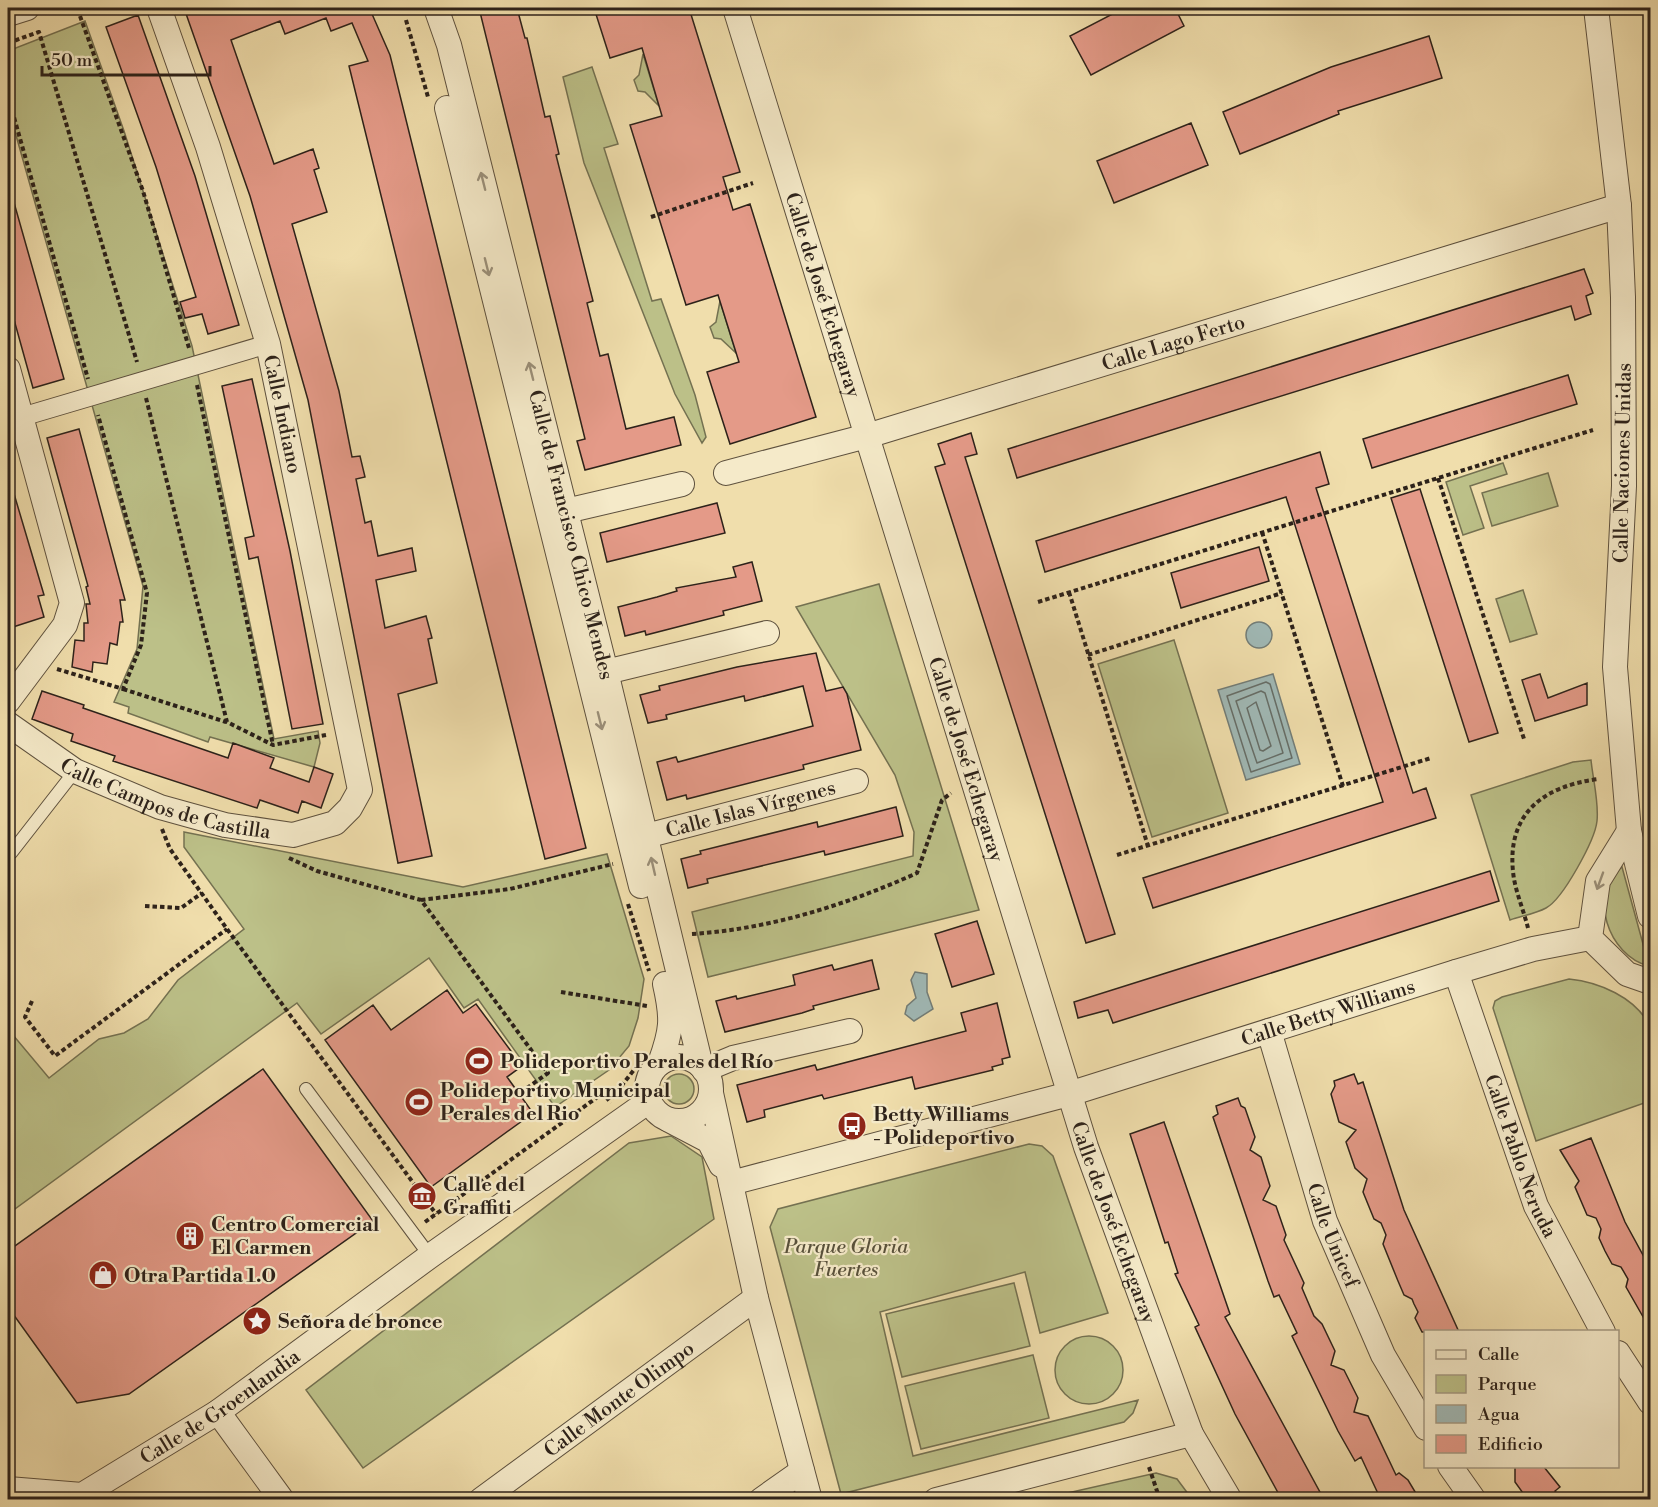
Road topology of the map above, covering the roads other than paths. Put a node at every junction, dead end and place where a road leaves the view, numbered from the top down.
1 (27, 8) edge
2 (159, 8) edge
3 (420, 8) edge
4 (436, 8) edge
5 (735, 8) edge
6 (1596, 8) edge
7 (8, 14) edge
8 (1619, 206) junction
9 (268, 344) junction
10 (8, 369) edge
11 (14, 419) edge
12 (867, 436) junction
13 (726, 472) dead end
14 (682, 484) dead end
15 (566, 511) junction
16 (766, 633) dead end
17 (606, 672) junction
18 (8, 701) edge
19 (8, 724) edge
20 (75, 771) junction
21 (856, 781) dead end
22 (335, 823) joint
23 (1629, 831) junction
24 (646, 836) junction
25 (11, 853) dead end
26 (1650, 916) edge
27 (1590, 938) junction
28 (1456, 972) junction
29 (1650, 982) edge
30 (850, 1031) dead end
31 (1269, 1031) junction
32 (660, 1063) junction
33 (702, 1068) junction
34 (306, 1089) dead end
35 (711, 1093) junction
36 (1069, 1094) junction
37 (649, 1101) junction
38 (669, 1120) junction
39 (730, 1183) junction
40 (430, 1256) junction
41 (756, 1298) junction
42 (1602, 1330) edge
43 (1619, 1356) edge
44 (1650, 1402) edge
45 (218, 1412) junction
46 (1424, 1426) edge
47 (1191, 1434) junction
48 (1451, 1468) edge
49 (802, 1472) junction
50 (8, 1489) edge
51 (282, 1500) edge
52 (481, 1500) edge
53 (761, 1500) edge
54 (810, 1500) edge
55 (936, 1500) edge
56 (1230, 1500) edge
57 (1474, 1500) edge

1 - 7 street
2 - 9 street, Calle Indiano
3 -> 32 street, Calle de Francisco Chico Mendes
15 -> 4 street, Calle de Francisco Chico Mendes
5 - 12 street, Calle de José Echegaray
6 - 8 street, Calle Naciones Unidas
8 - 12 street, Calle Lago Ferto
8 - 23 street, Calle Naciones Unidas
9 - 11 street
9 - 22 street, Calle Indiano
10 - 11 street
11 - 18 street
12 - 13 street, Calle Lago Ferto
12 - 36 street, Calle de José Echegaray
14 - 15 street
15 - 17 street, Calle de Francisco Chico Mendes
16 - 17 street
17 - 24 street, Calle de Francisco Chico Mendes
19 - 20 street, Calle Campos de Castilla
20 - 22 street, Calle Campos de Castilla
20 - 25 lane
21 - 24 street, Calle Islas Vírgenes
23 - 26 street, Calle Naciones Unidas
23 -> 27 street
33 -> 24 street, Calle de Francisco Chico Mendes
27 - 28 street, Calle Betty Williams
27 - 29 street
28 - 31 street, Calle Betty Williams
28 - 42 street, Calle Pablo Neruda
30 - 33 street
31 - 36 street, Calle Betty Williams
31 - 46 street, Calle Unicef
32 - 33 street
32 - 37 street
33 - 35 street
34 - 40 lane
35 - 38 street
35 - 39 street
36 - 39 street, Calle Betty Williams
36 - 47 street, Calle de José Echegaray
37 - 38 street
37 - 40 street, Calle de Groenlandia
38 - 39 street
39 - 41 street
40 - 45 street, Calle de Groenlandia
41 - 49 street
41 - 52 street, Calle Monte Olimpo
43 - 44 street
45 - 50 street, Calle de Groenlandia
45 - 51 street
47 - 55 street
47 - 56 street, Calle de José Echegaray
48 - 57 street
49 - 53 street
49 - 54 street

